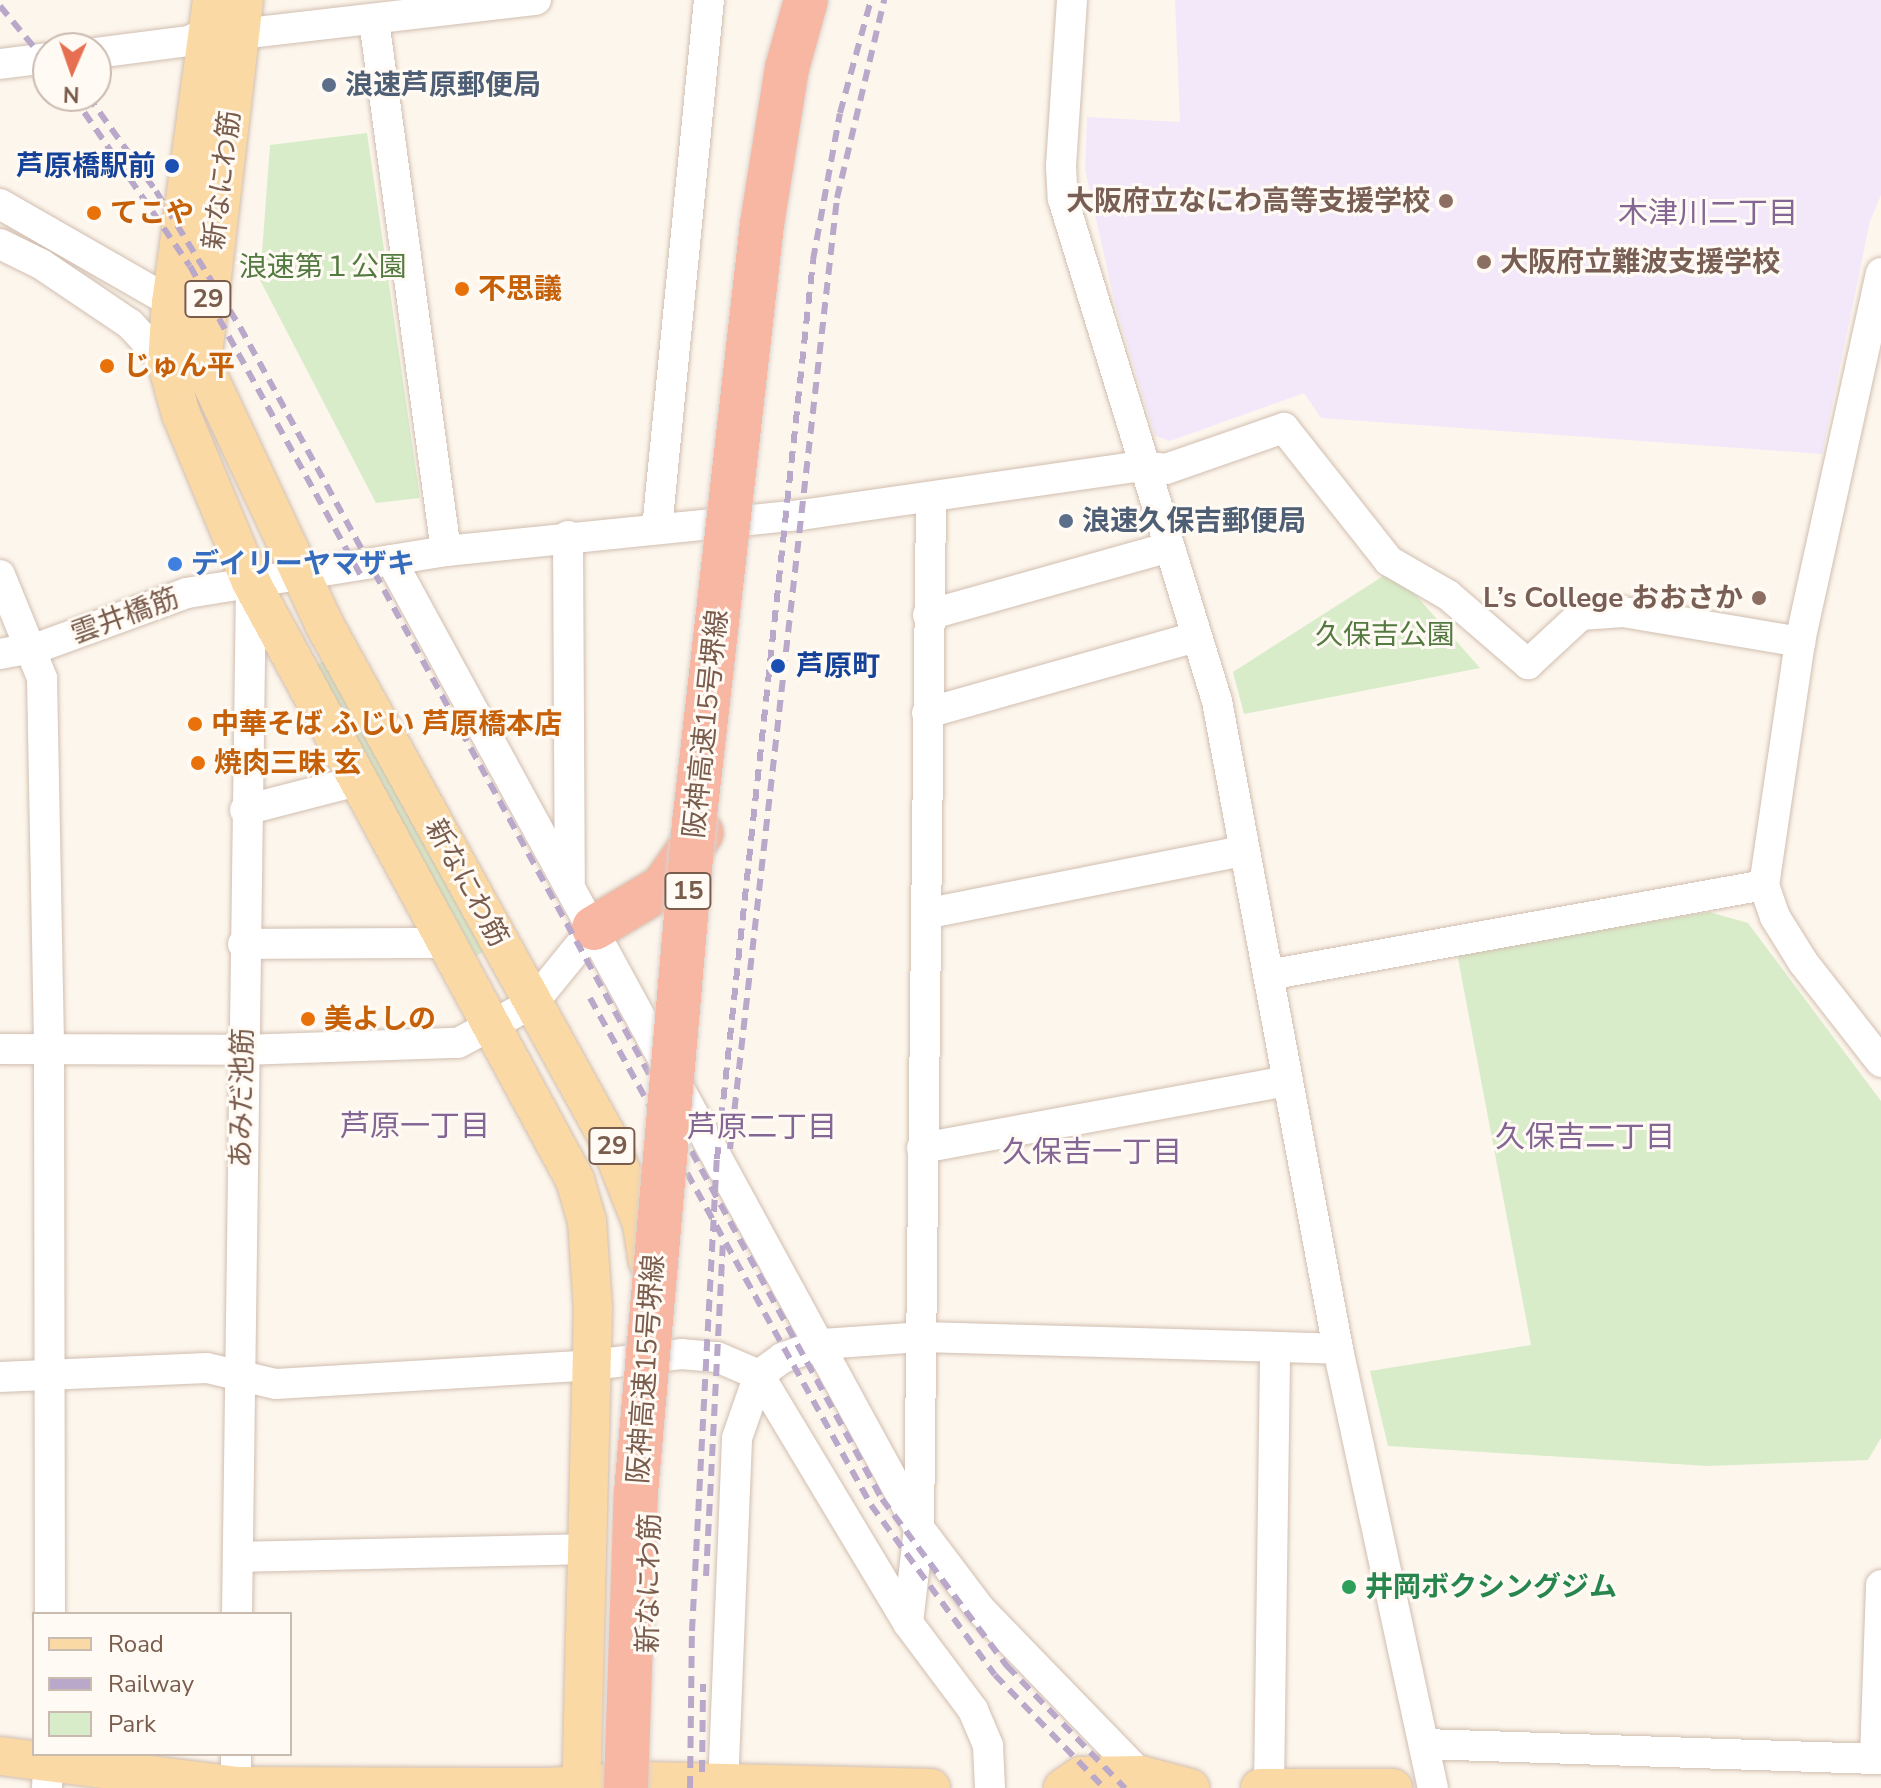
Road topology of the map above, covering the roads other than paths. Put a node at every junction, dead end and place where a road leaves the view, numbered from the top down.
1 (536, 0) edge
2 (709, 0) edge
3 (774, 0) edge
4 (806, 0) edge
5 (831, 0) edge
6 (1072, 0) edge
7 (488, 2) edge
8 (226, 16) edge
9 (374, 20) junction
10 (112, 51) edge
11 (32, 60) edge
12 (0, 64) edge
13 (0, 204) edge
14 (0, 244) edge
15 (1881, 273) edge
16 (171, 302) junction
17 (184, 358) junction
18 (1142, 466) junction
19 (931, 498) junction
20 (657, 529) junction
21 (568, 536) junction
22 (1167, 548) junction
23 (446, 551) junction
24 (391, 560) junction
25 (0, 575) edge
26 (301, 577) junction
27 (251, 582) junction
28 (928, 615) junction
29 (1196, 637) junction
30 (1800, 642) junction
31 (32, 648) junction
32 (0, 654) edge
33 (927, 713) junction
34 (357, 781) junction
35 (245, 810) junction
36 (1243, 851) junction
37 (1764, 885) junction
38 (570, 888) junction
39 (929, 913) junction
40 (594, 928) junction
41 (448, 943) junction
42 (243, 944) junction
43 (1268, 975) junction
44 (533, 1003) junction
45 (493, 1025) junction
46 (0, 1049) edge
47 (49, 1049) junction
48 (242, 1050) junction
49 (1881, 1062) edge
50 (1286, 1081) junction
51 (922, 1148) junction
52 (921, 1337) junction
53 (822, 1344) junction
54 (1275, 1347) junction
55 (1338, 1349) junction
56 (656, 1356) junction
57 (592, 1365) junction
58 (759, 1375) junction
59 (48, 1376) junction
60 (239, 1376) junction
61 (0, 1377) edge
62 (919, 1528) junction
63 (589, 1549) junction
64 (238, 1557) junction
65 (1881, 1585) edge
66 (50, 1612) edge
67 (237, 1612) edge
68 (908, 1623) junction
69 (1424, 1744) junction
70 (0, 1756) edge
71 (1878, 1758) edge
72 (48, 1768) edge
73 (1141, 1775) junction
74 (236, 1776) edge
75 (639, 1786) edge
76 (723, 1786) edge
77 (586, 1787) edge
78 (931, 1788) edge
79 (990, 1788) edge
80 (1063, 1788) edge
81 (1190, 1788) edge
82 (1260, 1788) edge
83 (1269, 1788) edge
84 (1393, 1788) edge
85 (1433, 1788) edge

1 - 7 street
2 - 20 street
3 - 77 highway, 阪神高速15号堺線 / 15
4 - 75 highway, 阪神高速15号堺線 / 15, bridge
5 - 40 highway
6 - 18 street
7 - 9 street
8 - 9 street
8 - 10 street
8 - 16 main road, 新なにわ筋 / 29
8 - 17 main road, 新なにわ筋 / 29
9 - 23 street
11 - 12 street
13 - 16 street
14 - 17 street
15 - 30 street
16 - 17 main road, 新なにわ筋 / 29
17 - 26 main road, 新なにわ筋 / 29
17 - 27 main road, 新なにわ筋 / 29
18 - 19 street, 雲井橋筋
18 - 22 street
18 - 30 street, 雲井橋筋
19 - 20 street, 雲井橋筋
19 - 28 street
20 - 21 street, 雲井橋筋
21 - 23 street, 雲井橋筋
21 - 38 street
22 - 28 street
22 - 29 street
23 - 24 street, 雲井橋筋
24 - 26 street, 雲井橋筋
24 - 38 street
25 - 31 street
26 - 27 street, 雲井橋筋
26 - 44 main road, 新なにわ筋 / 29
27 - 31 street, 雲井橋筋
27 - 34 main road, 新なにわ筋 / 29
27 - 35 street, あみだ池筋
28 - 33 street
29 - 33 street
29 - 36 street
30 - 37 street
31 - 32 street, 雲井橋筋
31 - 47 street
33 - 39 street
34 - 35 street
34 - 41 main road, 新なにわ筋 / 29
35 - 42 street, あみだ池筋
36 - 39 street
36 - 43 street
37 - 43 street
37 - 49 street
38 - 40 street
39 - 51 street
40 - 44 street
40 - 53 street
41 - 42 street
41 - 45 main road, 新なにわ筋 / 29
42 - 48 street, あみだ池筋
43 - 50 street
44 - 45 street
44 - 56 main road, 新なにわ筋 / 29
45 - 48 street
45 - 57 main road, 新なにわ筋 / 29
46 - 47 street
47 - 48 street
47 - 59 street
48 - 60 street, あみだ池筋
50 - 51 street
50 - 55 street
51 - 52 street
52 - 53 street
52 - 54 street
52 - 62 street
53 - 58 street
53 - 62 street
54 - 55 street
54 - 83 street
55 - 69 street
56 - 57 street
56 - 58 street
56 - 75 main road, 新なにわ筋 / 29
57 - 60 street
57 - 63 main road, 新なにわ筋 / 29
58 - 68 street
58 - 76 street
59 - 60 street
59 - 61 street
59 - 66 street
60 - 64 street, あみだ池筋
62 - 68 street
62 - 73 street
63 - 64 street
63 - 77 main road, 新なにわ筋 / 29
64 - 67 street, あみだ池筋
65 - 71 street
68 - 79 street
69 - 71 street
69 - 85 street
70 - 72 main road
72 - 74 main road
73 - 80 main road
73 - 81 main road
74 - 77 main road
75 - 76 main road
75 - 77 main road
76 - 78 main road
82 - 83 main road
83 - 84 main road

